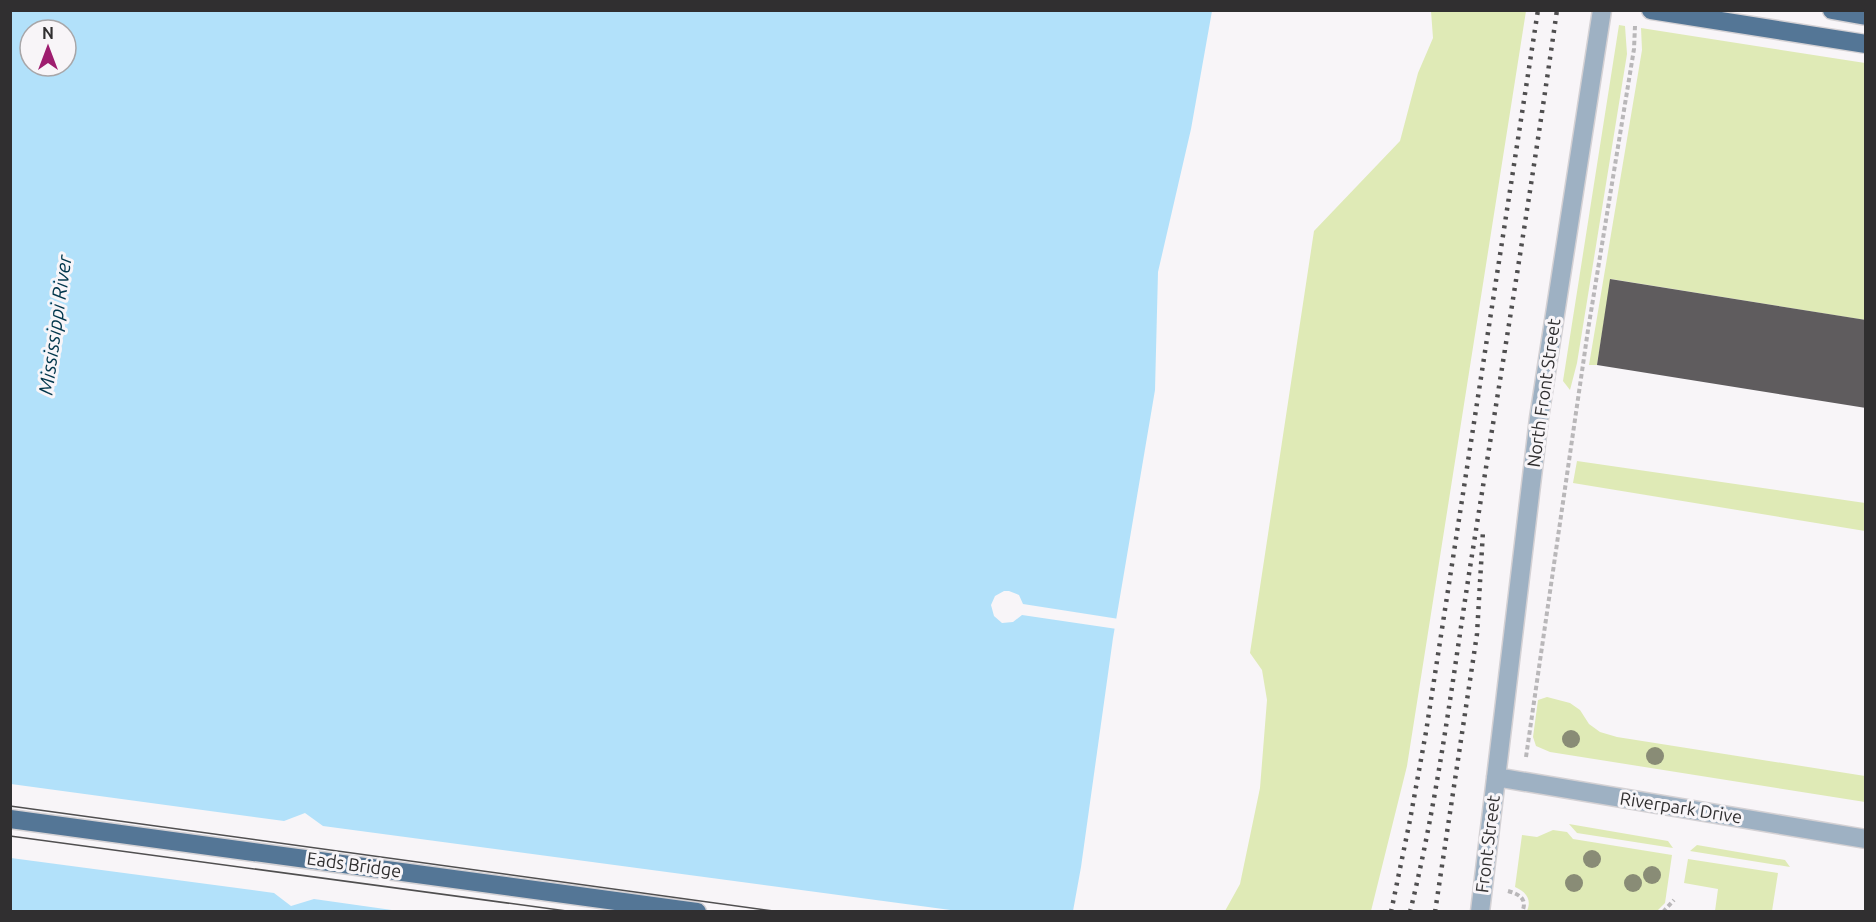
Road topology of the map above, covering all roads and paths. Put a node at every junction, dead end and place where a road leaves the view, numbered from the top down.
1 (1602, 10) edge
2 (1832, 10) edge
3 (1643, 15) edge
4 (1866, 16) edge
5 (1866, 44) edge
6 (1528, 742) dead end
7 (1496, 777) junction
8 (10, 819) edge
9 (1866, 839) edge
10 (1508, 891) dead end
11 (1674, 900) dead end
12 (697, 912) edge
13 (1480, 912) edge
14 (1522, 912) edge
15 (1663, 912) edge

1 - 7 street, North Front Street
2 - 4 main road
3 - 5 main road
3 - 6 path
7 - 9 street, Riverpark Drive
7 - 13 street, Front Street
8 - 12 main road, Eads Bridge
10 - 14 path
11 - 15 path

